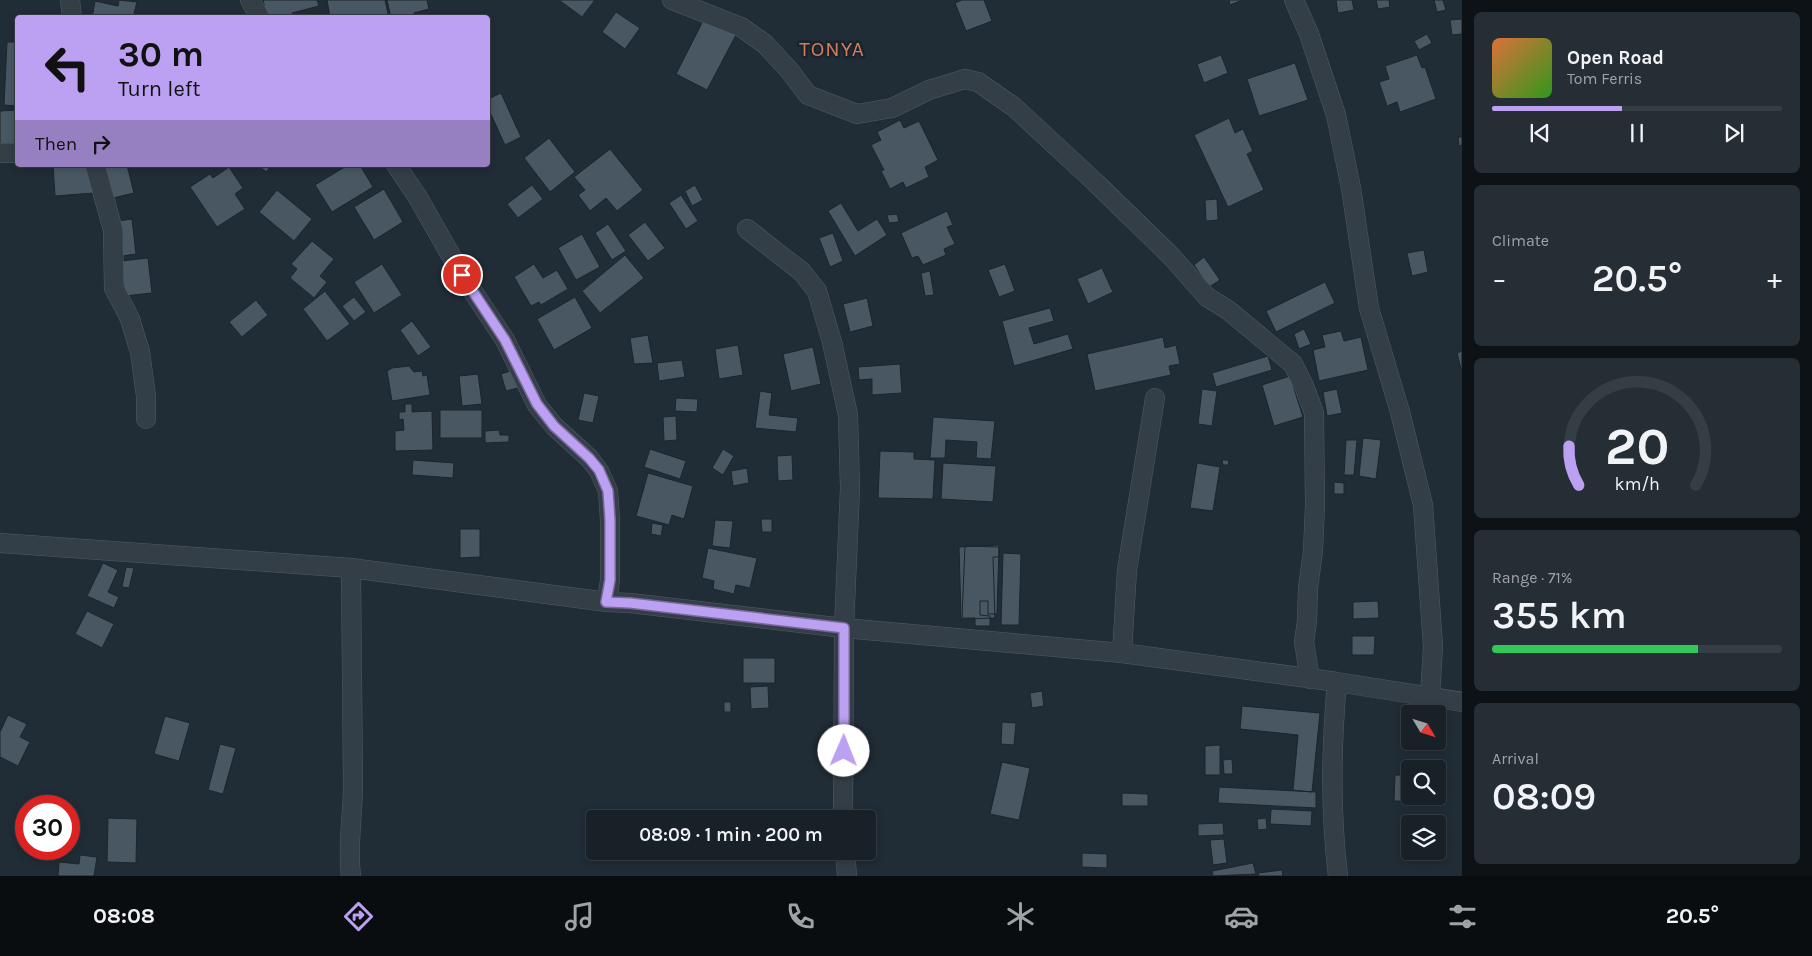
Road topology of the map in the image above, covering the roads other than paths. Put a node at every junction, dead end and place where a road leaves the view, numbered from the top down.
1 (70, 0) edge
2 (250, 0) edge
3 (672, 0) edge
4 (1294, 0) edge
5 (72, 15) edge
6 (258, 15) edge
7 (0, 153) edge
8 (15, 153) edge
9 (96, 167) edge
10 (397, 167) edge
11 (747, 229) dead end
12 (1155, 398) dead end
13 (146, 419) dead end
14 (0, 543) edge
15 (351, 568) junction
16 (606, 602) junction
17 (844, 628) junction
18 (1122, 653) junction
19 (1310, 679) junction
20 (1337, 682) junction
21 (1430, 696) junction
22 (1462, 702) edge
23 (843, 810) edge
24 (845, 860) edge
25 (351, 876) edge
26 (846, 876) edge
27 (1338, 876) edge

1 - 5 street
2 - 6 street
3 - 19 street
4 - 21 street
7 - 8 street
9 - 13 street
10 - 16 street
11 - 17 street
12 - 18 street
14 - 15 street
15 - 16 street
15 - 25 street
16 - 17 street
17 - 18 street
17 - 23 street
18 - 19 street
19 - 20 street
20 - 21 street
20 - 27 street
21 - 22 street
24 - 26 street

